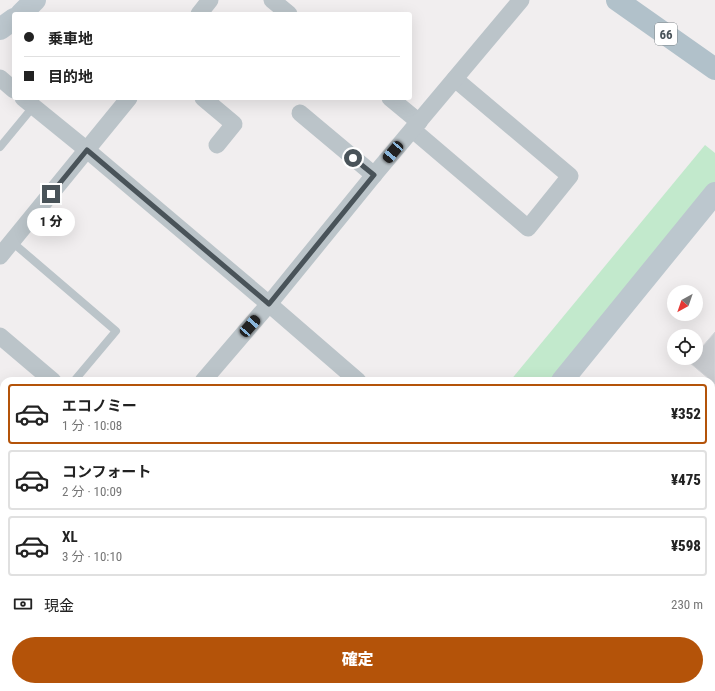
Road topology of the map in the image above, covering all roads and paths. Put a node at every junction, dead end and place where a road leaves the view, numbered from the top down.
1 (35, 0) edge
2 (210, 0) edge
3 (272, 0) edge
4 (521, 0) edge
5 (616, 0) edge
6 (23, 12) edge
7 (201, 12) edge
8 (287, 12) edge
9 (12, 21) edge
10 (0, 29) edge
11 (715, 69) edge
12 (0, 78) edge
13 (455, 80) junction
14 (12, 88) edge
15 (127, 100) edge
16 (205, 100) edge
17 (392, 100) edge
18 (28, 102) edge
19 (300, 113) dead end
20 (416, 126) junction
21 (217, 145) dead end
22 (0, 147) edge
23 (87, 150) junction
24 (374, 175) junction
25 (715, 193) edge
26 (12, 242) junction
27 (0, 256) edge
28 (269, 304) junction
29 (0, 336) edge
30 (48, 377) edge
31 (77, 377) edge
32 (206, 377) edge
33 (353, 377) edge
34 (565, 377) edge

1 - 6 street
2 - 7 street
3 - 8 street
4 - 13 street
5 - 11 main road, 66
9 - 10 street
12 - 14 street
13 - 20 street
13 - 20 street
15 - 23 street
16 - 21 street
17 - 20 street
18 - 22 lane
18 - 23 street
19 - 24 street
20 - 24 street
23 - 26 street
23 - 28 street
24 - 28 street
25 - 34 street
26 - 27 street
26 - 31 lane
28 - 32 street
28 - 33 street
29 - 30 street

